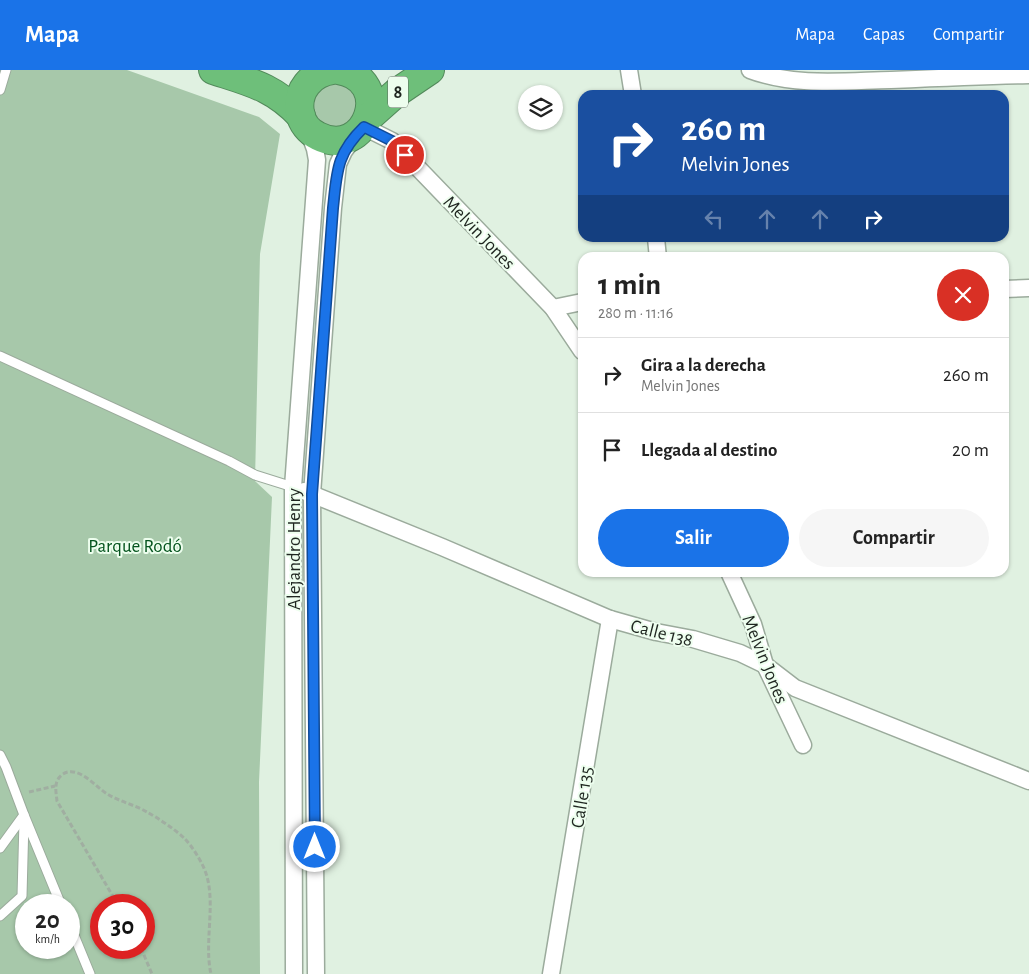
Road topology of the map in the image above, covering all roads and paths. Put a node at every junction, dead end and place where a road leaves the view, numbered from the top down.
1 (6, 70) edge
2 (213, 70) edge
3 (335, 70) edge
4 (430, 70) edge
5 (629, 70) edge
6 (750, 70) edge
7 (1029, 75) edge
8 (833, 76) edge
9 (0, 90) edge
10 (632, 90) edge
11 (303, 121) junction
12 (363, 126) junction
13 (1029, 288) edge
14 (1009, 289) edge
15 (578, 303) edge
16 (553, 308) junction
17 (578, 345) edge
18 (0, 356) edge
19 (293, 487) junction
20 (312, 494) junction
21 (731, 577) edge
22 (610, 619) junction
23 (765, 665) junction
24 (803, 745) dead end
25 (0, 754) edge
26 (1029, 781) edge
27 (55, 786) junction
28 (17, 795) junction
29 (24, 815) junction
30 (0, 848) edge
31 (56, 894) edge
32 (112, 894) edge
33 (0, 916) edge
34 (294, 943) junction
35 (316, 945) junction
36 (80, 950) edge
37 (146, 959) edge
38 (90, 974) edge
39 (152, 974) edge
40 (211, 974) edge
41 (294, 974) edge
42 (316, 974) edge
43 (552, 974) edge

1 - 9 lane
2 - 11 highway, 8
3 - 11 highway, 8
3 - 12 highway, 8
4 - 12 highway, 8
5 - 10 street
6 - 8 street
7 - 8 street
11 - 12 highway, 8
11 - 19 street, Alejandro Henry
12 - 16 street, Melvin Jones
12 - 20 street, Alejandro Henry
13 - 14 street
15 - 16 street
16 - 17 street, Melvin Jones
18 - 19 lane
19 - 20 street, Calle 138
19 - 34 street, Alejandro Henry
20 - 22 street, Calle 138
20 - 35 street, Alejandro Henry
21 - 23 street, Melvin Jones
22 - 23 street, Calle 138
22 - 43 street, Calle 135
23 - 24 street, Melvin Jones
23 - 26 street, Calle 138
25 - 28 lane
27 - 28 path
27 - 32 path
27 - 40 path
28 - 29 lane
29 - 30 lane
29 - 31 lane
29 - 33 lane
34 - 35 street
34 - 41 street, Alejandro Henry
35 - 42 street, Alejandro Henry
36 - 38 lane
37 - 39 path

